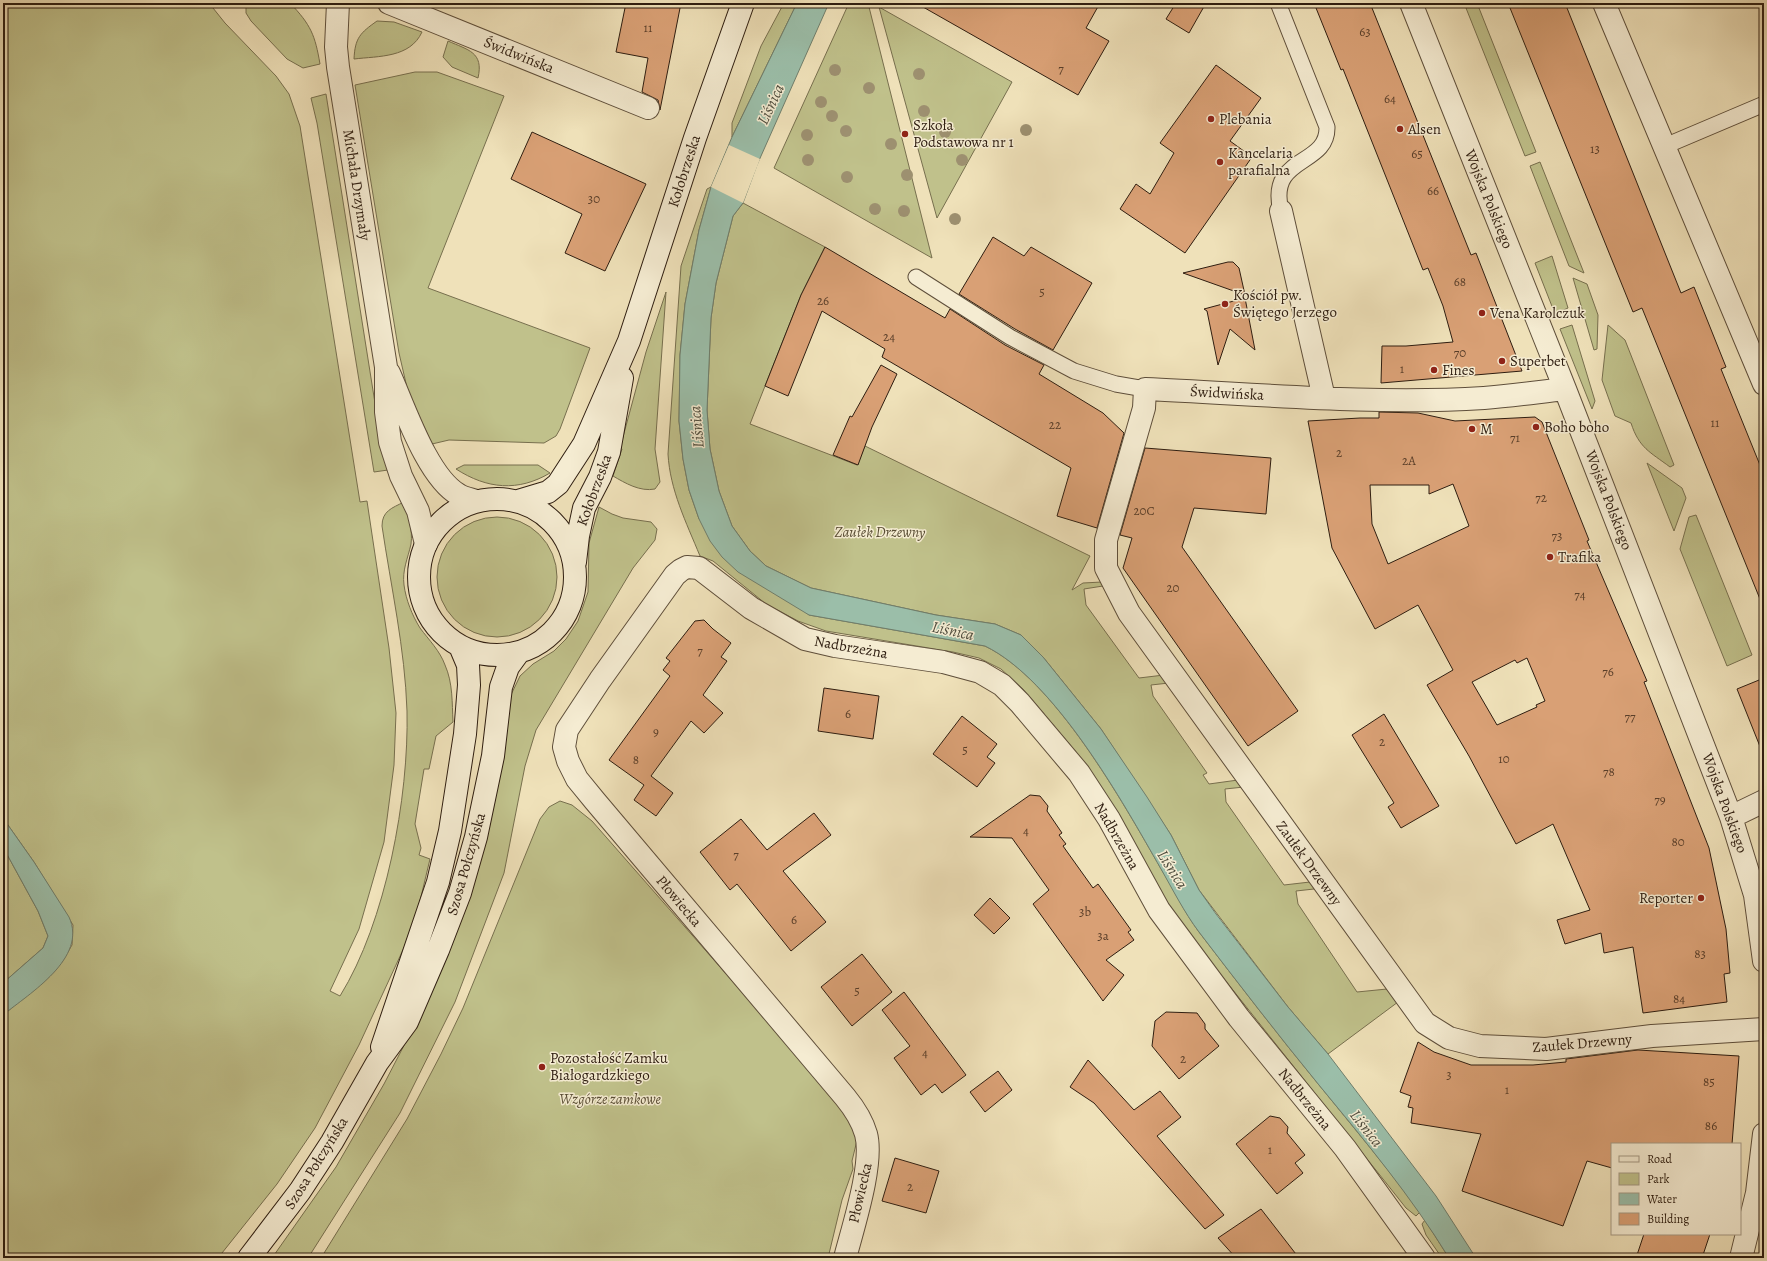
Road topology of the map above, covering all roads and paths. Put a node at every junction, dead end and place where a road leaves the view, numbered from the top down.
1 (338, 3) edge
2 (389, 3) edge
3 (743, 3) edge
4 (1278, 3) edge
5 (1411, 3) edge
6 (1604, 3) edge
7 (1764, 104) edge
8 (648, 108) dead end
9 (1666, 146) junction
10 (1281, 212) joint
11 (916, 277) dead end
12 (629, 341) junction
13 (386, 367) junction
14 (1764, 384) edge
15 (1565, 388) junction
16 (1145, 389) junction
17 (1324, 398) junction
18 (476, 501) junction
19 (518, 501) junction
20 (426, 544) junction
21 (699, 568) joint
22 (574, 569) junction
23 (460, 646) junction
24 (519, 652) junction
25 (1764, 801) edge
26 (1732, 817) junction
27 (1764, 961) edge
28 (1764, 1029) edge
29 (377, 1063) junction
30 (1764, 1134) edge
31 (249, 1258) edge
32 (845, 1258) edge
33 (1424, 1258) edge
34 (1741, 1258) edge

1 - 13 street, Michała Drzymały
2 - 8 street, Świdwińska
3 - 12 street, Kołobrzeska
4 - 10 lane
5 - 15 street, Wojska Polskiego
6 - 9 street
7 - 9 lane
9 - 14 street
10 - 17 street
11 - 16 lane, Świdwińska
12 - 19 street, Kołobrzeska
12 - 22 street, Kołobrzeska
13 - 18 street, Michała Drzymały
13 - 20 street, Michała Drzymały
15 - 17 street, Świdwińska
15 - 26 street, Wojska Polskiego
16 - 17 street, Świdwińska
16 - 28 street, Zaułek Drzewny
18 - 19 street
18 - 20 street
19 - 22 street
20 - 23 street
21 - 32 street, Płowiecka
21 - 33 street, Nadbrzeżna
22 - 24 street, Kołobrzeska
23 - 24 street
23 - 29 street, Szosa Połczyńska
24 - 29 street, Szosa Połczyńska
25 - 26 street
26 - 27 street, Wojska Polskiego
29 - 31 street, Szosa Połczyńska
30 - 34 street

